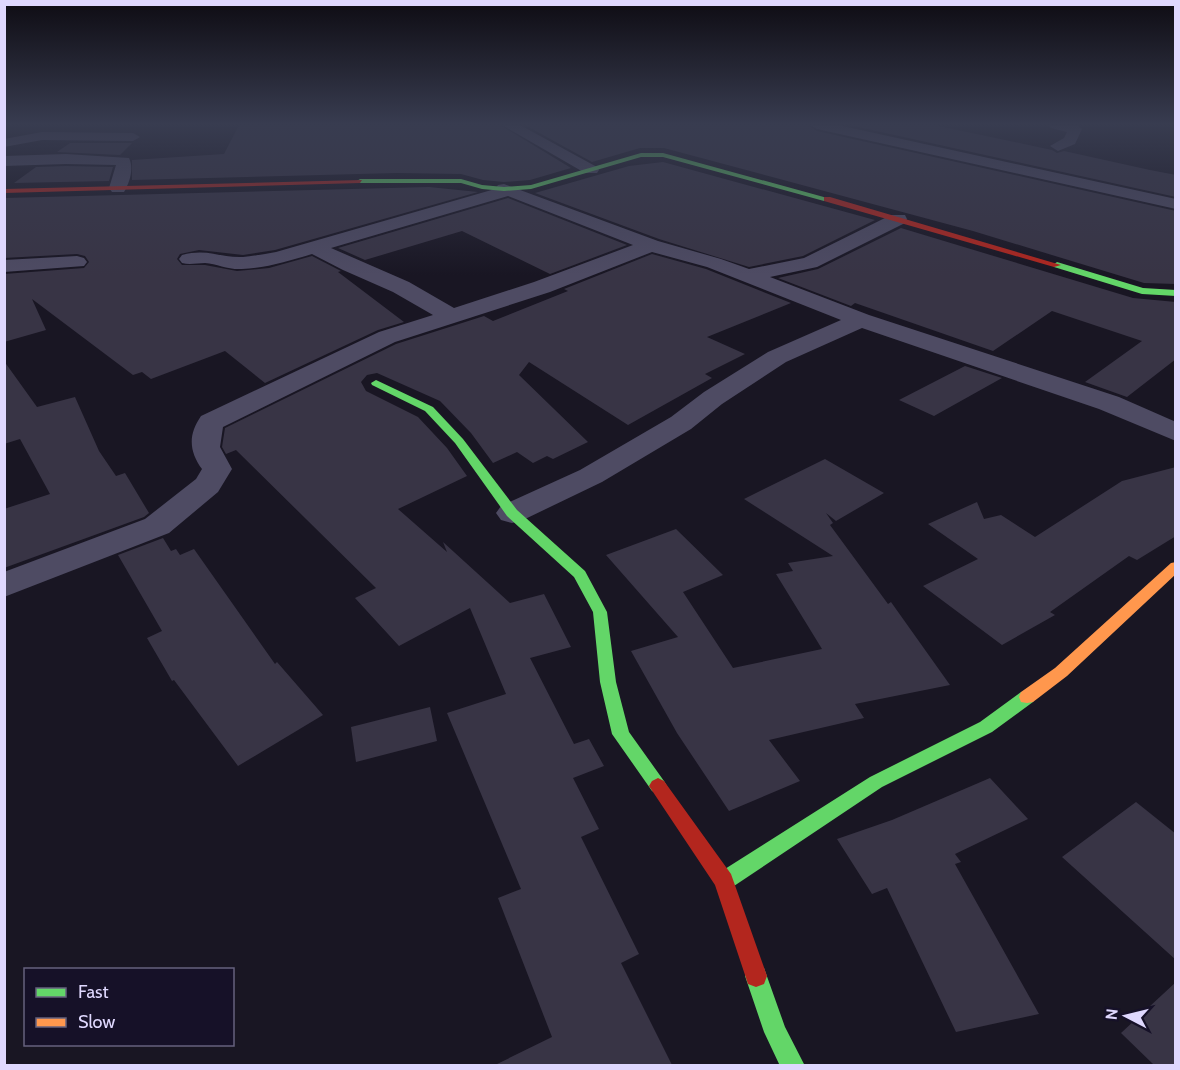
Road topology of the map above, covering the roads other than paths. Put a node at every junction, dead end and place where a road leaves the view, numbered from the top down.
1 (122, 175) edge
2 (574, 175) edge
3 (736, 175) edge
4 (1044, 175) edge
5 (118, 188) junction
6 (506, 190) junction
7 (4, 191) edge
8 (1176, 204) edge
9 (898, 219) junction
10 (651, 245) junction
11 (313, 247) junction
12 (189, 259) dead end
13 (77, 262) dead end
14 (4, 266) edge
15 (747, 276) junction
16 (1176, 293) edge
17 (451, 316) junction
18 (861, 320) junction
19 (376, 383) dead end
20 (1176, 433) edge
21 (512, 513) junction
22 (1176, 566) edge
23 (4, 585) edge
24 (724, 881) junction
25 (793, 1065) edge

1 - 5 street
2 - 6 street
3 - 9 street
4 - 8 street
5 - 6 street
5 - 7 street
6 - 10 street
6 - 11 street
9 - 15 street
9 - 16 street
10 - 15 street
10 - 17 street
11 - 12 street
11 - 17 street
13 - 14 street
15 - 18 street
17 - 23 street
18 - 20 street
18 - 21 street
19 - 21 street
21 - 24 street
22 - 24 street
24 - 25 street

